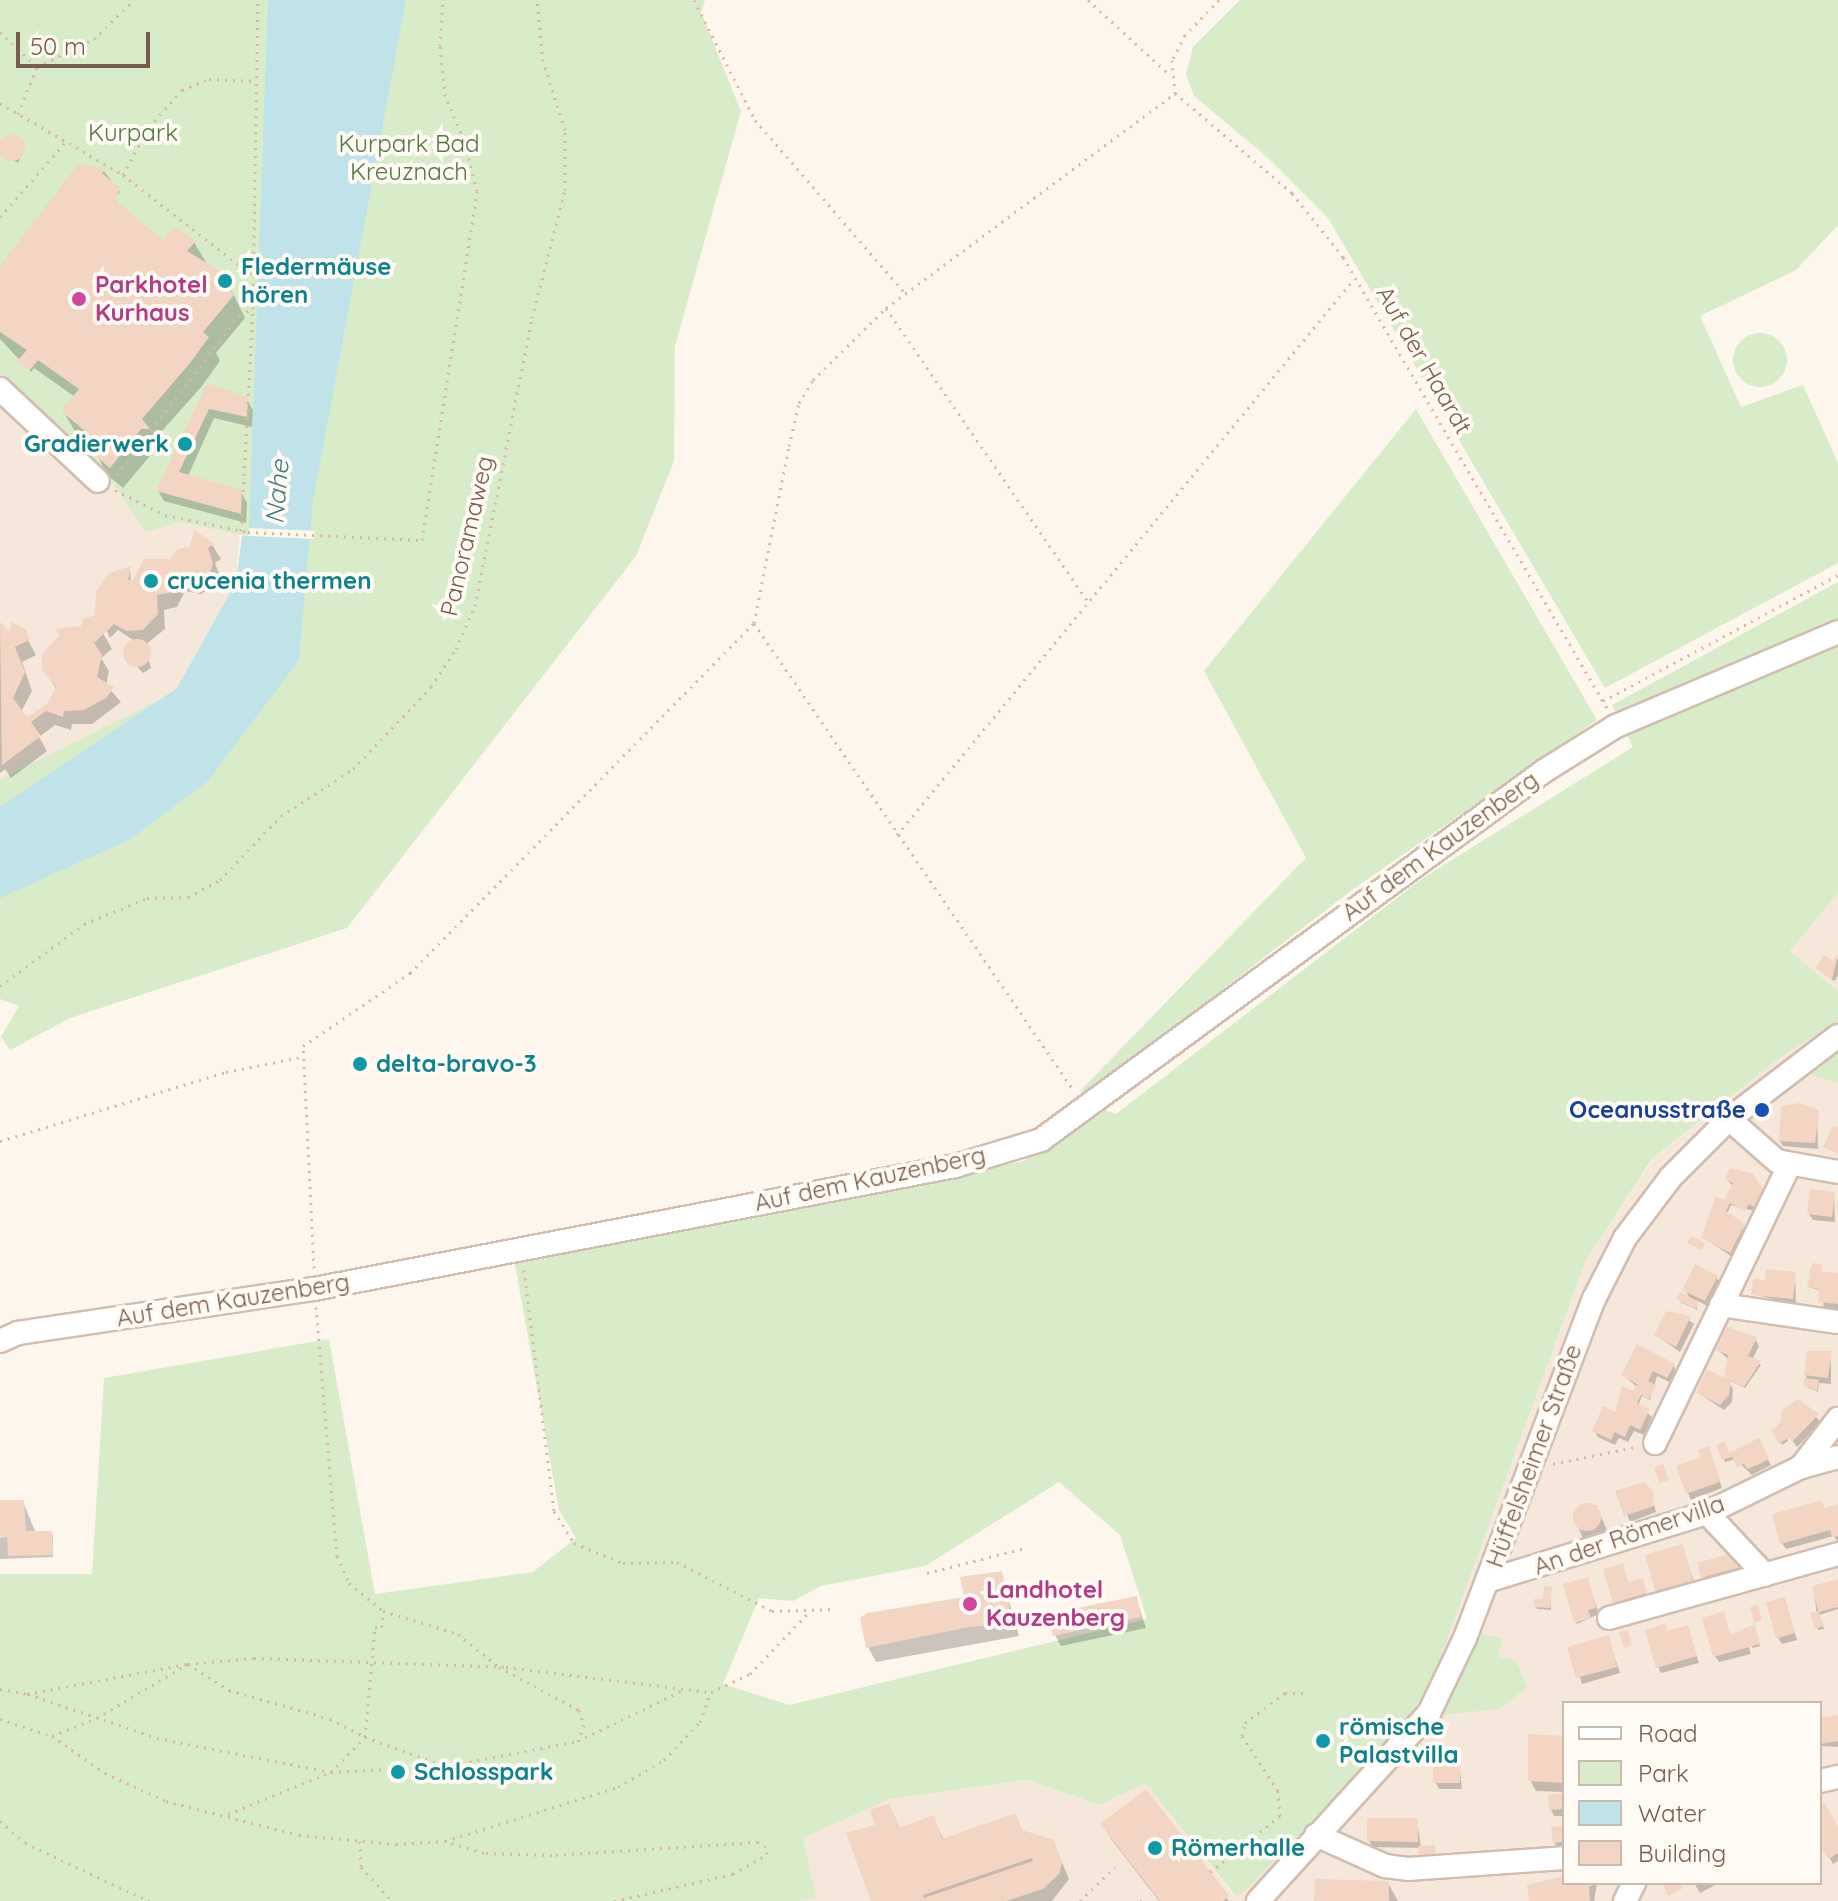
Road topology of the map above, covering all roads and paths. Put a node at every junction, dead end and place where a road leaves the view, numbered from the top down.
1 (134, 0) edge
2 (258, 0) edge
3 (443, 0) edge
4 (537, 0) edge
5 (694, 0) edge
6 (1088, 0) edge
7 (1219, 0) edge
8 (0, 32) edge
9 (37, 67) junction
10 (1170, 75) junction
11 (255, 81) junction
12 (1175, 93) junction
13 (0, 103) edge
14 (18, 114) junction
15 (68, 139) junction
16 (123, 175) junction
17 (0, 217) edge
18 (253, 276) junction
19 (1355, 278) junction
20 (905, 293) junction
21 (886, 308) junction
22 (253, 309) junction
23 (0, 389) edge
24 (98, 481) junction
25 (241, 531) junction
26 (1838, 575) edge
27 (1090, 605) junction
28 (754, 623) junction
29 (1838, 632) edge
30 (897, 835) junction
31 (1, 987) edge
32 (1838, 1036) edge
33 (301, 1057) junction
34 (1085, 1108) junction
35 (1729, 1119) junction
36 (0, 1141) edge
37 (1789, 1166) junction
38 (1838, 1172) edge
39 (521, 1248) junction
40 (314, 1289) junction
41 (1721, 1305) junction
42 (1838, 1322) edge
43 (0, 1341) edge
44 (1838, 1419) edge
45 (1655, 1443) joint
46 (1838, 1457) edge
47 (1531, 1463) junction
48 (1801, 1467) junction
49 (1707, 1513) junction
50 (1025, 1548) dead end
51 (1838, 1554) edge
52 (927, 1573) dead end
53 (1765, 1575) junction
54 (1487, 1581) junction
55 (836, 1609) dead end
56 (383, 1611) junction
57 (808, 1613) junction
58 (1609, 1618) dead end
59 (373, 1661) junction
60 (188, 1664) junction
61 (499, 1667) junction
62 (0, 1689) edge
63 (683, 1690) junction
64 (711, 1692) junction
65 (1309, 1693) dead end
66 (27, 1694) junction
67 (97, 1718) junction
68 (0, 1719) edge
69 (52, 1736) junction
70 (365, 1737) junction
71 (578, 1741) junction
72 (446, 1766) junction
73 (331, 1772) junction
74 (227, 1815) junction
75 (0, 1821) edge
76 (1316, 1835) junction
77 (360, 1841) junction
78 (445, 1841) junction
79 (1562, 1858) edge
80 (1115, 1867) dead end
81 (1210, 1872) dead end
82 (149, 1901) edge
83 (392, 1901) edge
84 (614, 1901) edge
85 (1080, 1901) edge
86 (1258, 1901) edge

1 - 9 path
2 - 11 path
3 - 25 path
4 - 31 path, Panoramaweg
5 - 20 path
6 - 10 path
7 - 10 path
8 - 9 path
9 - 14 path
10 - 12 path
11 - 16 path
11 - 18 path
12 - 19 path, Auf der Haardt
12 - 20 path
13 - 14 path
14 - 15 path
15 - 16 path
15 - 17 path
16 - 18 path
18 - 22 path
19 - 26 path, Auf der Haardt
19 - 27 path
20 - 21 path
21 - 27 path
21 - 28 path
22 - 24 path
22 - 25 path
23 - 24 street
24 - 25 path
27 - 30 path
28 - 30 path
28 - 33 path
29 - 34 street, Auf dem Kauzenberg
30 - 34 path
32 - 35 street, Hüffelsheimer Straße
33 - 36 path
33 - 40 path
34 - 39 street, Auf dem Kauzenberg
35 - 37 street
35 - 47 street, Hüffelsheimer Straße
37 - 38 street
37 - 41 street
39 - 40 street, Auf dem Kauzenberg
39 - 57 path
40 - 43 street, Auf dem Kauzenberg
40 - 56 path
41 - 42 street
41 - 45 street
44 - 48 street, An der Römervilla
45 - 47 path
46 - 48 street
47 - 54 street, Hüffelsheimer Straße
48 - 49 street, An der Römervilla
49 - 53 street
49 - 54 street, An der Römervilla
50 - 52 path
51 - 53 street
53 - 58 street
54 - 76 street, Hüffelsheimer Straße
55 - 57 path
56 - 59 path
56 - 61 path
57 - 64 path
59 - 60 path
59 - 61 path
59 - 70 path
60 - 66 path
60 - 67 path
60 - 70 path
61 - 63 path
61 - 71 path
62 - 66 path
63 - 64 path
63 - 71 path
64 - 78 path
65 - 81 path
66 - 67 path
67 - 69 path
67 - 73 path
68 - 69 path
69 - 74 path
70 - 72 path
70 - 73 path
71 - 72 path
72 - 73 path
73 - 74 path
74 - 77 path
75 - 82 path
76 - 79 street
76 - 86 street, Hüffelsheimer Straße
77 - 78 path
77 - 83 path
78 - 84 path
80 - 85 path

